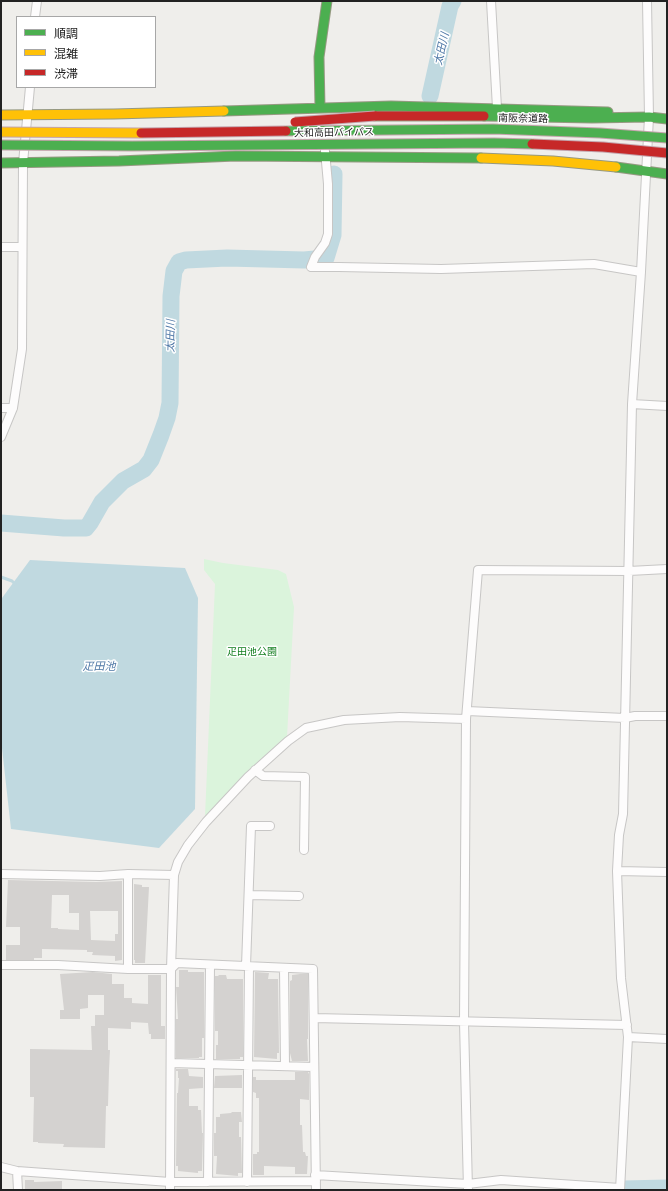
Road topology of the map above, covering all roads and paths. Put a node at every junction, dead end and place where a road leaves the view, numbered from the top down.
1 (37, 1) edge
2 (327, 1) edge
3 (491, 1) edge
4 (647, 1) edge
5 (35, 16) edge
6 (30, 88) edge
7 (320, 108) junction
8 (497, 108) junction
9 (1, 114) edge
10 (28, 114) junction
11 (649, 117) junction
12 (667, 119) edge
13 (378, 129) joint
14 (235, 131) junction
15 (1, 132) edge
16 (667, 138) edge
17 (439, 143) junction
18 (1, 145) edge
19 (667, 153) edge
20 (325, 156) junction
21 (667, 161) edge
22 (1, 162) edge
23 (23, 163) junction
24 (646, 171) junction
25 (667, 174) edge
26 (1, 247) edge
27 (22, 247) junction
28 (641, 272) junction
29 (632, 404) junction
30 (667, 406) edge
31 (1, 408) edge
32 (13, 408) junction
33 (1, 436) edge
34 (667, 569) edge
35 (628, 571) junction
36 (466, 715) junction
37 (667, 716) edge
38 (625, 718) junction
39 (255, 770) junction
40 (270, 826) dead end
41 (304, 850) dead end
42 (617, 871) junction
43 (667, 872) edge
44 (1, 874) edge
45 (128, 874) junction
46 (174, 875) junction
47 (249, 895) junction
48 (299, 896) dead end
49 (1, 965) edge
50 (210, 965) junction
51 (247, 966) junction
52 (284, 968) junction
53 (128, 969) junction
54 (171, 969) junction
55 (314, 1018) junction
56 (464, 1022) junction
57 (627, 1025) junction
58 (628, 1037) junction
59 (667, 1038) edge
60 (171, 1063) junction
61 (210, 1064) junction
62 (248, 1065) junction
63 (285, 1066) junction
64 (314, 1067) junction
65 (1, 1167) edge
66 (17, 1171) junction
67 (316, 1178) junction
68 (208, 1182) junction
69 (247, 1182) junction
70 (170, 1186) edge
71 (468, 1187) edge
72 (620, 1189) edge
73 (18, 1190) edge
74 (316, 1190) edge

1 - 5 street
2 - 7 main road
3 - 8 street
4 - 11 street
6 - 10 street
7 - 8 main road
7 - 10 main road
7 - 20 street
8 - 11 main road
9 - 10 main road
10 - 23 street
11 - 12 main road
11 - 14 main road, bridge
11 - 24 street
13 - 14 main road, 大和高田バイパス, bridge
13 - 16 main road, 南阪奈道路, bridge
14 - 15 main road, 大和高田バイパス, bridge
17 - 18 main road, 大和高田バイパス, bridge
17 - 19 main road, 大和高田バイパス, bridge
17 - 21 main road, bridge
20 - 23 main road
20 - 24 main road
20 - 28 street
22 - 23 main road
23 - 27 street
24 - 25 main road
24 - 28 street
26 - 27 street
27 - 32 street
28 - 29 street
29 - 30 street
29 - 35 street
31 - 32 street
32 - 33 street
34 - 35 street
35 - 36 street
35 - 38 street
36 - 38 street
36 - 39 street
36 - 56 street
37 - 38 street
38 - 42 street
39 - 41 street
39 - 46 street
40 - 47 street
42 - 43 street
42 - 57 street
44 - 45 street
45 - 46 street
45 - 53 street
46 - 54 street
47 - 48 street
47 - 51 street
49 - 53 street
50 - 51 street
50 - 54 street
50 - 61 street
51 - 52 street
51 - 62 street
52 - 55 street
52 - 63 street
53 - 54 street
54 - 60 street
55 - 56 street
55 - 64 street
56 - 57 street
56 - 71 street
57 - 58 street
58 - 59 street
58 - 72 street
60 - 61 street
60 - 70 street
61 - 62 street
61 - 68 street
62 - 63 street
62 - 69 street
63 - 64 street
64 - 67 street
65 - 66 street
66 - 70 street
66 - 73 street
67 - 69 street
67 - 71 street
67 - 74 street
68 - 69 street
68 - 70 street
71 - 72 street

